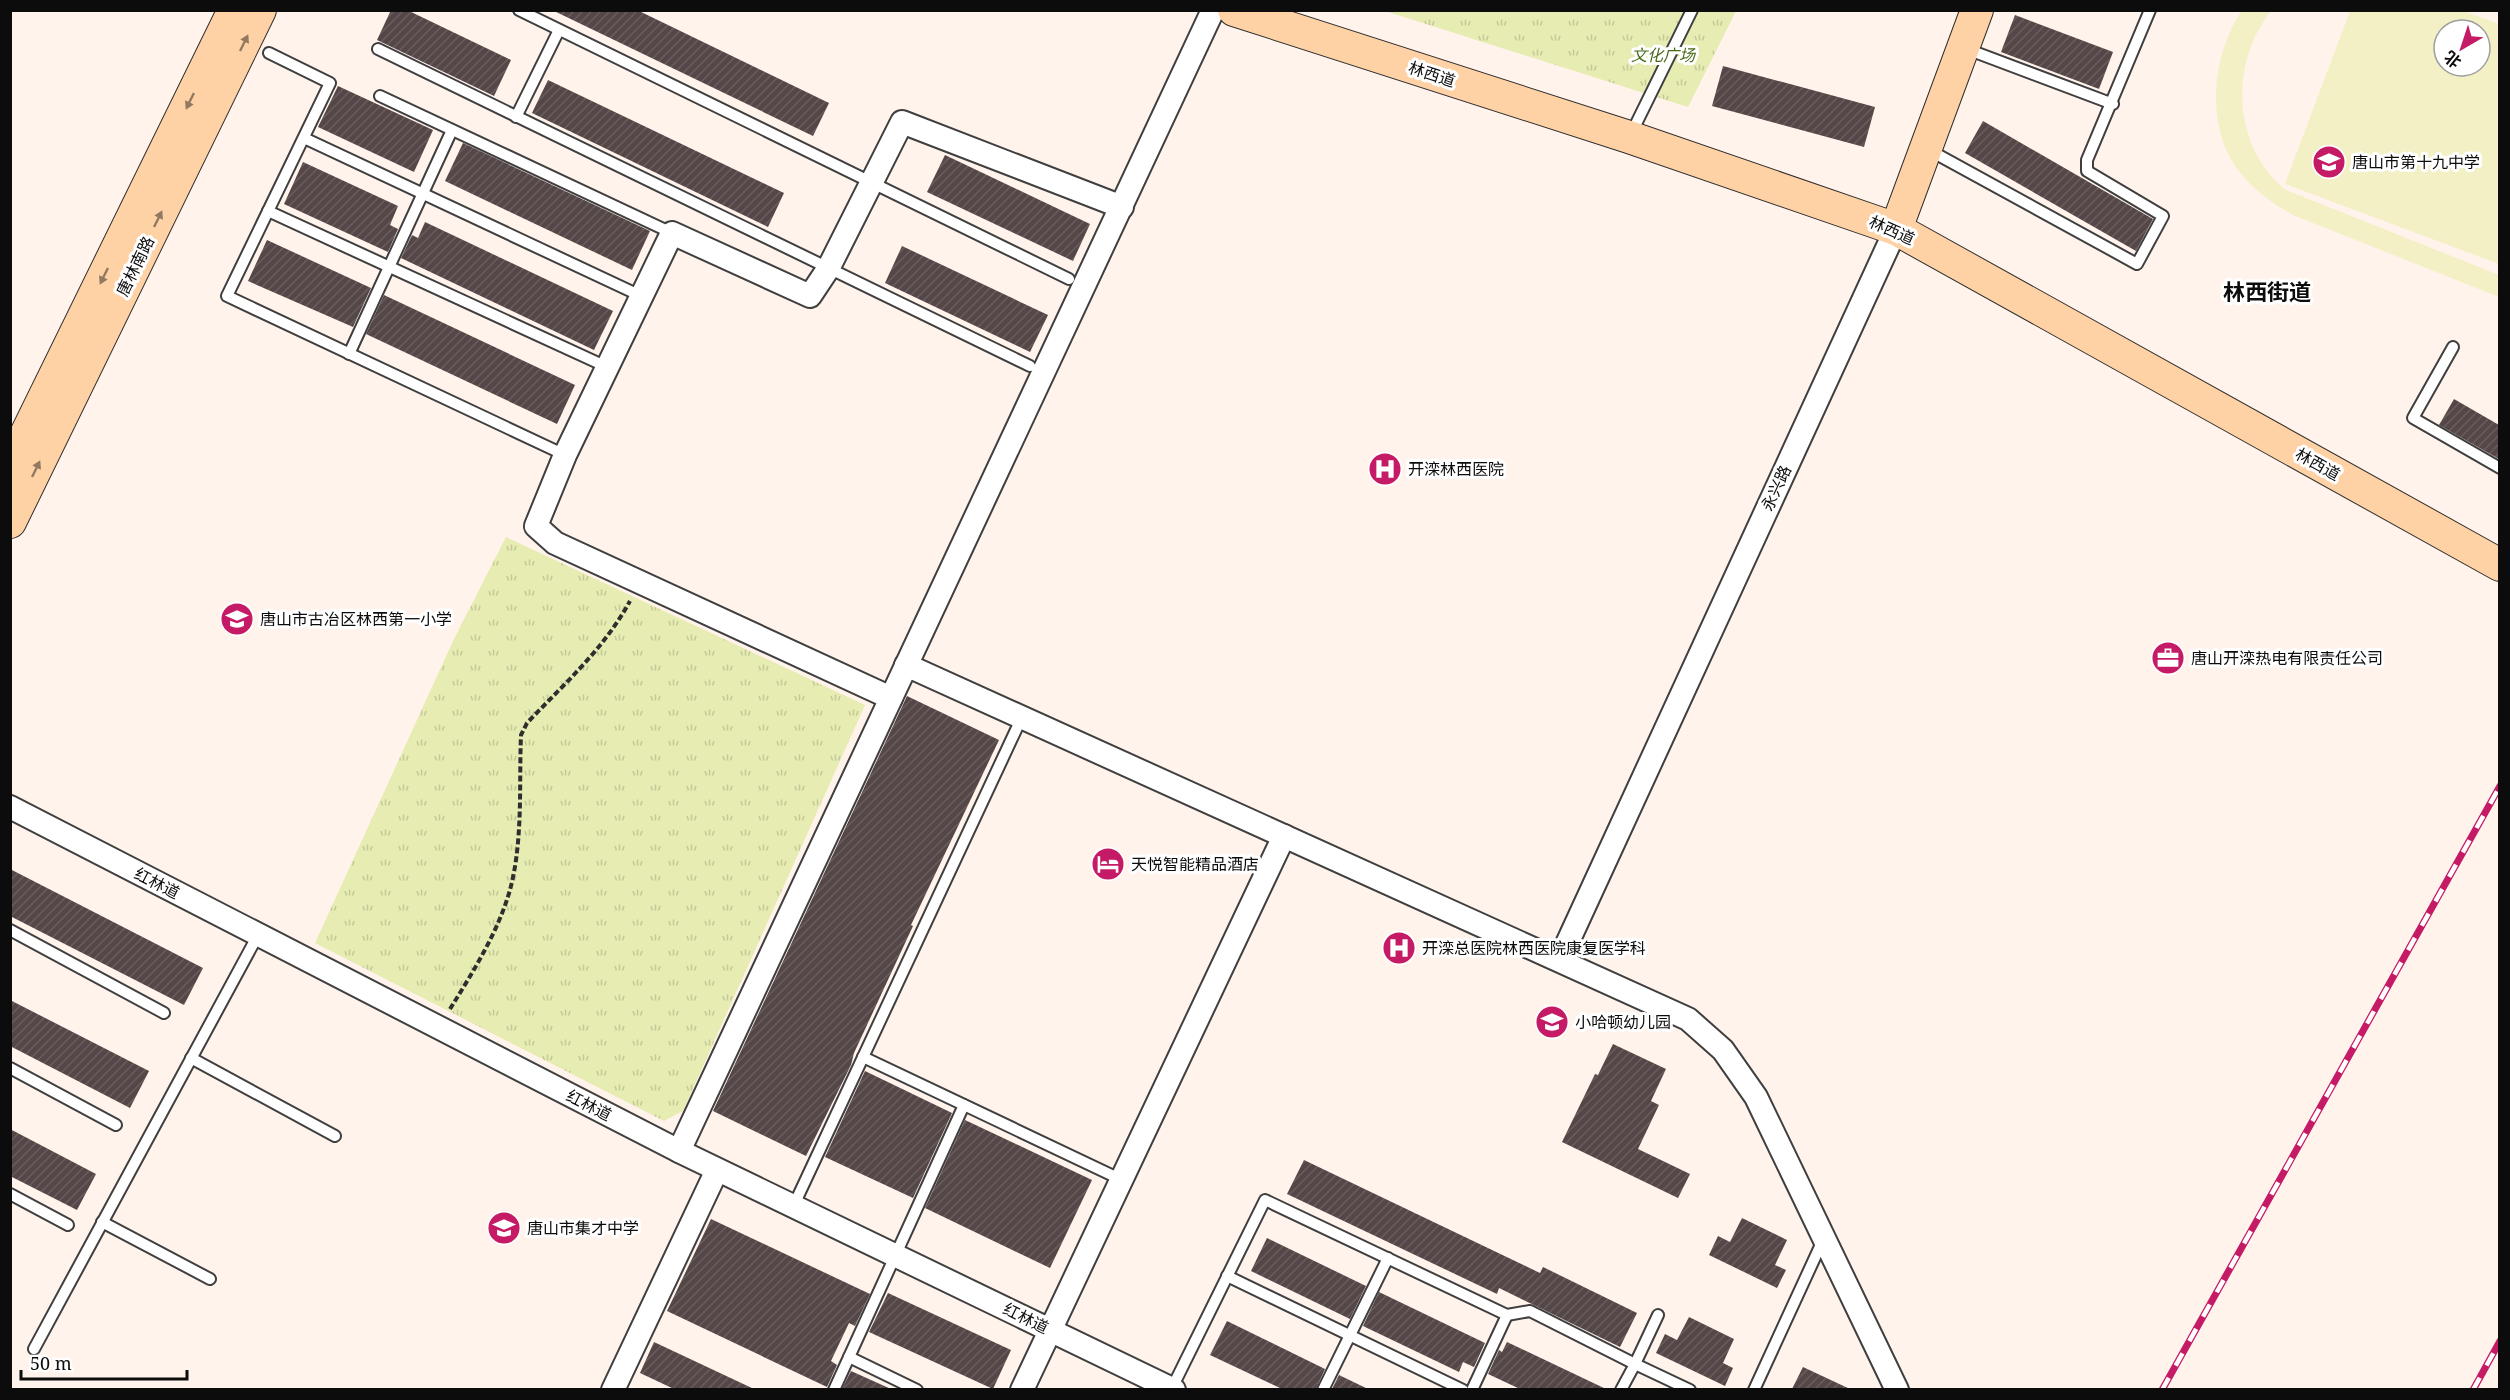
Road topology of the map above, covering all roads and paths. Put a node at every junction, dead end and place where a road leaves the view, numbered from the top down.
1 (234, 10) edge
2 (260, 10) edge
3 (519, 10) edge
4 (1213, 10) edge
5 (1234, 10) edge
6 (1692, 10) edge
7 (1977, 10) edge
8 (2150, 10) edge
9 (560, 30) junction
10 (1963, 48) junction
11 (378, 49) dead end
12 (269, 53) dead end
13 (380, 96) dead end
14 (2113, 105) junction
15 (516, 117) junction
16 (452, 130) junction
17 (1629, 137) junction
18 (304, 138) junction
19 (1926, 148) junction
20 (873, 182) junction
21 (423, 194) junction
22 (1122, 207) junction
23 (268, 211) junction
24 (1896, 229) junction
25 (672, 233) junction
26 (389, 267) junction
27 (828, 268) junction
28 (1069, 279) dead end
29 (641, 296) junction
30 (2453, 347) dead end
31 (349, 354) junction
32 (1030, 366) dead end
33 (607, 367) junction
34 (565, 454) junction
35 (10, 467) edge
36 (2499, 468) edge
37 (10, 522) edge
38 (2499, 565) edge
39 (640, 582) junction
40 (906, 665) junction
41 (891, 698) junction
42 (1022, 717) junction
43 (10, 807) edge
44 (1284, 837) junction
45 (10, 930) edge
46 (258, 935) junction
47 (1560, 959) junction
48 (164, 1013) dead end
49 (438, 1028) junction
50 (863, 1057) junction
51 (191, 1058) junction
52 (10, 1068) edge
53 (964, 1105) junction
54 (116, 1125) dead end
55 (335, 1136) dead end
56 (679, 1151) junction
57 (717, 1170) junction
58 (1122, 1180) junction
59 (10, 1194) edge
60 (793, 1207) junction
61 (102, 1222) junction
62 (68, 1225) dead end
63 (1824, 1238) junction
64 (895, 1255) junction
65 (1388, 1258) junction
66 (1227, 1276) junction
67 (210, 1280) dead end
68 (1507, 1315) junction
69 (1658, 1315) dead end
70 (1050, 1330) junction
71 (1350, 1335) junction
72 (34, 1349) dead end
73 (849, 1358) junction
74 (1635, 1364) junction
75 (613, 1389) edge
76 (834, 1389) edge
77 (917, 1389) edge
78 (1022, 1389) edge
79 (1173, 1389) edge
80 (1323, 1389) edge
81 (1463, 1389) edge
82 (1472, 1389) edge
83 (1621, 1389) edge
84 (1690, 1389) edge
85 (1754, 1389) edge
86 (1897, 1389) edge

1 -> 35 main road, 唐林南路
37 -> 2 main road, 唐林南路
3 - 9 lane
4 - 22 street
5 - 17 main road, 林西道
6 - 17 lane
7 - 10 main road, 永兴路
8 - 14 lane
9 - 15 lane
9 - 20 lane
10 - 14 lane
10 - 19 main road, 永兴路
11 - 15 lane
12 - 18 lane
13 - 16 lane
14 - 19 lane
15 - 27 lane
16 - 21 lane
16 - 25 lane
17 - 24 main road, 林西道
18 - 21 lane
18 - 23 lane
19 - 24 main road, 永兴路
20 - 22 street
20 - 27 street
20 - 28 lane
21 - 26 lane
21 - 29 lane
22 - 40 street
23 - 26 lane
23 - 31 lane
24 - 38 main road, 林西道
24 - 47 street, 永兴路
25 - 27 street
25 - 29 street
26 - 31 lane
26 - 33 lane
27 - 32 lane
29 - 33 street
30 - 36 lane
31 - 34 lane
33 - 34 street
34 - 39 street
39 - 41 street
39 - 49 path
40 - 41 street
40 - 42 street
41 - 56 street
42 - 44 street
42 - 50 lane
43 - 46 street, 红林道
44 - 47 street
44 - 58 street
45 - 48 lane
46 - 49 street, 红林道
46 - 51 lane
47 - 63 street
49 - 56 street, 红林道
50 - 53 lane
50 - 60 lane
51 - 55 lane
51 - 61 lane
52 - 54 lane
53 - 58 lane
53 - 64 lane
56 - 57 street, 红林道
57 - 60 street, 红林道
57 - 75 street
58 - 70 street
59 - 62 lane
60 - 64 street, 红林道
61 - 67 lane
61 - 72 lane
63 - 85 lane
63 - 86 street
64 - 70 street, 红林道
64 - 73 lane
65 - 66 lane
65 - 68 lane
65 - 71 lane
66 - 71 lane
66 - 79 lane
68 - 74 lane
68 - 82 lane
69 - 74 lane
70 - 78 street
70 - 79 street, 红林道
71 - 80 lane
71 - 81 lane
73 - 76 lane
73 - 77 lane
74 - 83 lane
74 - 84 lane

